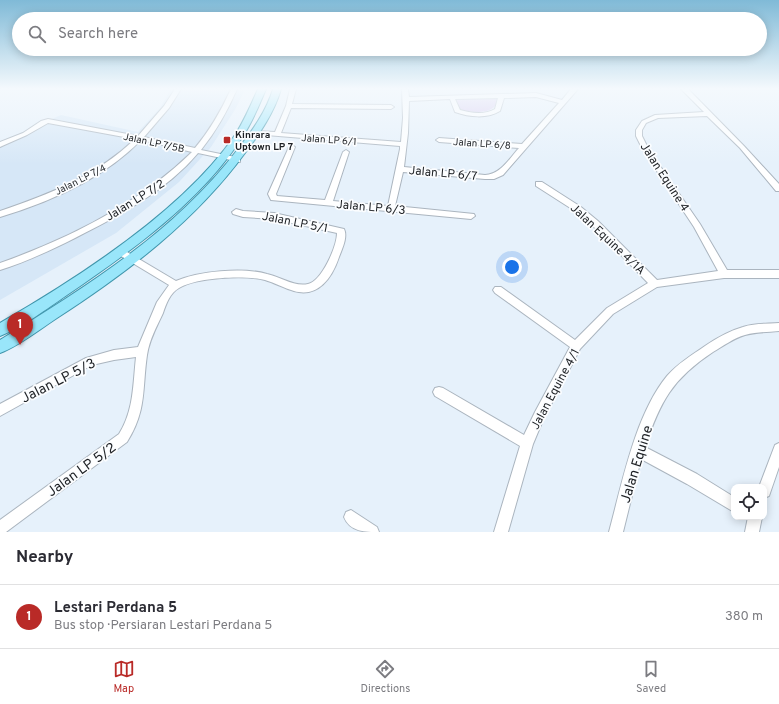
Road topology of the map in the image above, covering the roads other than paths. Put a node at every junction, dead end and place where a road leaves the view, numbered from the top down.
1 (161, 114) edge
2 (222, 114) edge
3 (252, 114) edge
4 (266, 114) edge
5 (286, 114) edge
6 (406, 114) edge
7 (554, 114) edge
8 (710, 114) joint
9 (255, 133) junction
10 (277, 135) junction
11 (139, 138) junction
12 (439, 140) dead end
13 (403, 144) junction
14 (0, 145) edge
15 (525, 146) junction
16 (292, 147) dead end
17 (196, 152) junction
18 (346, 152) dead end
19 (223, 157) junction
20 (237, 160) junction
21 (400, 170) junction
22 (540, 184) dead end
23 (779, 188) edge
24 (328, 203) junction
25 (391, 208) junction
26 (236, 212) dead end
27 (0, 214) edge
28 (471, 216) dead end
29 (119, 251) junction
30 (133, 260) junction
31 (0, 266) edge
32 (724, 274) junction
33 (779, 274) edge
34 (655, 284) junction
35 (176, 285) junction
36 (498, 290) dead end
37 (779, 327) edge
38 (0, 330) edge
39 (576, 346) junction
40 (0, 348) edge
41 (142, 351) junction
42 (439, 392) dead end
43 (0, 410) edge
44 (527, 443) junction
45 (779, 449) edge
46 (637, 450) junction
47 (766, 484) edge
48 (731, 503) edge
49 (351, 517) dead end
50 (754, 520) edge
51 (0, 528) edge
52 (372, 532) edge
53 (501, 532) edge
54 (616, 532) edge
55 (752, 532) edge

1 - 11 street, Jalan LP 7/4
2 - 17 street, Jalan LP 7/2
3 - 19 main road
4 - 9 main road
5 - 10 street
6 - 13 street
7 - 15 street
8 - 23 street
8 - 32 street, Jalan Equine 4
9 - 10 street, Jalan LP 6/1
9 - 20 main road
10 - 13 street, Jalan LP 6/1
11 - 14 street, Jalan LP 7/5B
11 - 17 street, Jalan LP 7/5B
11 - 27 street, Jalan LP 7/4
12 - 15 street, Jalan LP 6/8
13 - 21 street
15 - 21 street, Jalan LP 6/7
16 - 24 street, Jalan LP 6/3
17 - 19 street, Jalan LP 7/5B
17 - 31 street, Jalan LP 7/2
18 - 24 street
19 - 20 street, Jalan LP 7/5B
19 - 29 main road
20 - 30 main road
21 - 25 street
22 - 34 street, Jalan Equine 4/1A
24 - 25 street, Jalan LP 6/3
25 - 28 street, Jalan LP 6/3
26 - 35 street, Jalan LP 5/1
29 - 30 street
29 - 38 main road
30 - 35 street
30 - 40 main road
32 - 33 street, Jalan Equine 4/1
32 - 34 street, Jalan Equine 4/1
34 - 39 street, Jalan Equine 4/1
35 - 41 street
36 - 39 street
37 - 46 street, Jalan Equine
39 - 44 street, Jalan Equine 4/1
41 - 43 street, Jalan LP 5/3
41 - 51 street, Jalan LP 5/2
42 - 44 street
44 - 53 street, Jalan Equine 4/1
45 - 47 street
46 - 48 street
46 - 54 street, Jalan Equine
49 - 52 street
50 - 55 street

